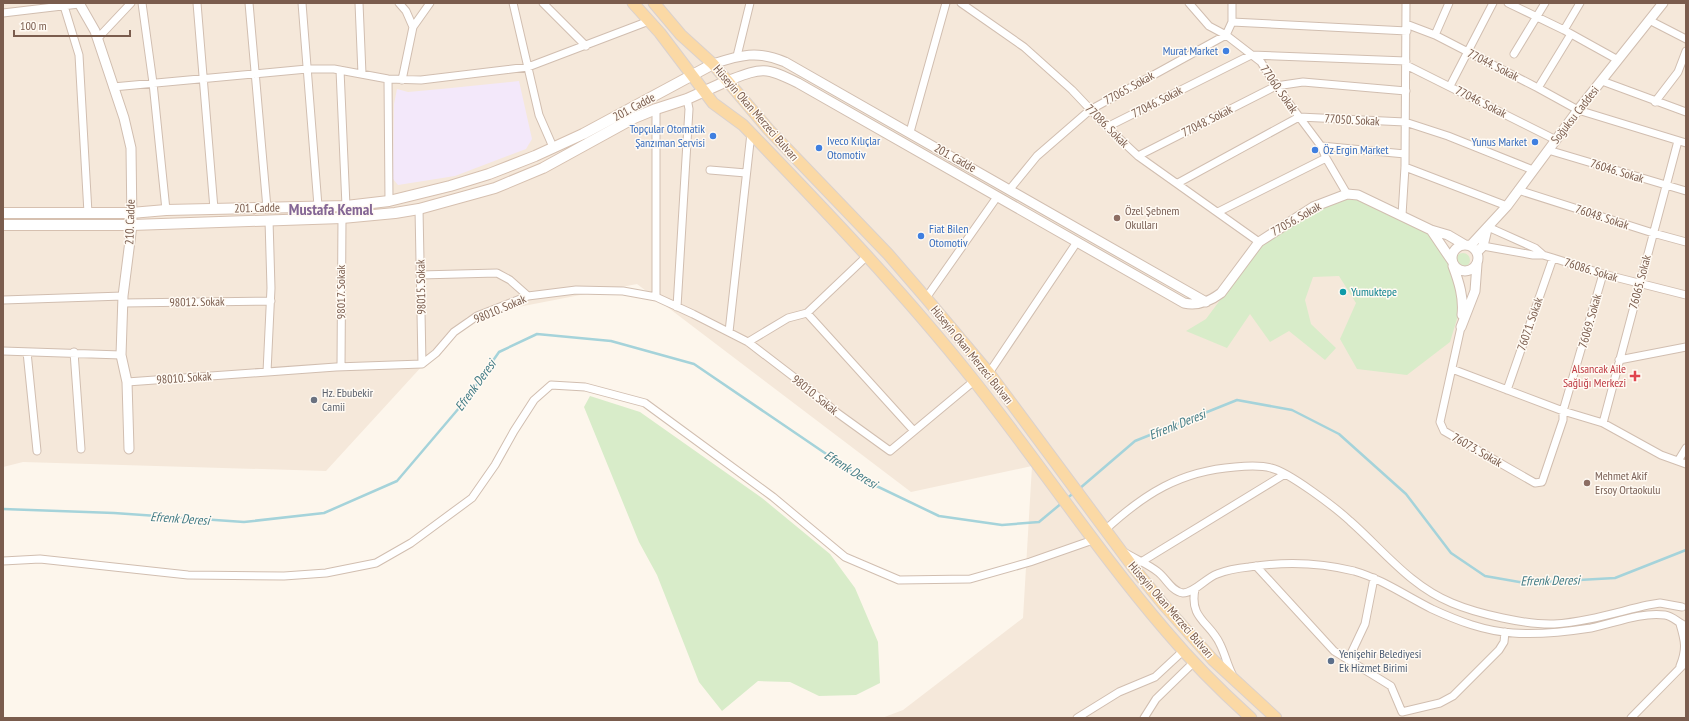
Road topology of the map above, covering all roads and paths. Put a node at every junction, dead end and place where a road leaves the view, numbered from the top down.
1 (131, 3) edge
2 (142, 3) edge
3 (197, 3) edge
4 (249, 3) edge
5 (302, 3) edge
6 (359, 3) edge
7 (398, 3) edge
8 (430, 3) edge
9 (512, 3) edge
10 (543, 3) edge
11 (633, 3) edge
12 (654, 3) edge
13 (750, 3) edge
14 (946, 3) edge
15 (961, 3) edge
16 (1189, 3) edge
17 (1232, 3) edge
18 (1406, 3) edge
19 (1449, 3) edge
20 (1493, 3) edge
21 (1508, 3) edge
22 (1545, 3) edge
23 (1580, 3) edge
24 (1663, 3) edge
25 (79, 4) edge
26 (64, 6) junction
27 (3, 13) edge
28 (1537, 17) junction
29 (1649, 20) junction
30 (649, 21) junction
31 (1232, 22) junction
32 (413, 27) junction
33 (1406, 28) junction
34 (1567, 32) junction
35 (1226, 35) junction
36 (1435, 36) junction
37 (98, 38) junction
38 (1686, 39) edge
39 (586, 46) junction
40 (1686, 51) edge
41 (1468, 52) junction
42 (1514, 54) dead end
43 (1251, 55) junction
44 (737, 56) junction
45 (1618, 60) junction
46 (1406, 63) junction
47 (714, 64) junction
48 (528, 67) junction
49 (307, 69) junction
50 (340, 70) junction
51 (1678, 72) junction
52 (255, 74) junction
53 (362, 74) junction
54 (1686, 74) edge
55 (692, 75) junction
56 (204, 79) junction
57 (388, 79) junction
58 (402, 80) junction
59 (727, 81) junction
60 (1602, 81) junction
61 (153, 83) junction
62 (1276, 86) junction
63 (1450, 86) junction
64 (113, 87) junction
65 (1538, 88) junction
66 (704, 91) junction
67 (1406, 91) junction
68 (687, 99) junction
69 (1655, 102) junction
70 (656, 109) junction
71 (1090, 110) junction
72 (1578, 110) junction
73 (1686, 112) edge
74 (1299, 117) junction
75 (1405, 122) junction
76 (1106, 127) junction
77 (910, 132) junction
78 (751, 133) junction
79 (1556, 140) junction
80 (1678, 141) junction
81 (1686, 143) edge
82 (1321, 146) junction
83 (553, 147) junction
84 (1548, 150) junction
85 (1405, 154) junction
86 (1138, 156) junction
87 (1326, 158) junction
88 (1405, 167) junction
89 (710, 170) dead end
90 (1533, 170) junction
91 (746, 173) junction
92 (1178, 183) junction
93 (1666, 185) junction
94 (1010, 189) junction
95 (1518, 190) junction
96 (1686, 191) edge
97 (1347, 194) junction
98 (997, 197) junction
99 (389, 201) junction
100 (318, 206) junction
101 (346, 206) junction
102 (1507, 206) junction
103 (267, 208) junction
104 (214, 209) junction
105 (419, 209) junction
106 (166, 210) junction
107 (1218, 212) junction
108 (3, 213) edge
109 (88, 213) junction
110 (131, 213) junction
111 (1402, 215) junction
112 (342, 218) junction
113 (269, 220) junction
114 (3, 225) edge
115 (132, 225) junction
116 (1488, 227) junction
117 (1431, 230) junction
118 (1653, 233) junction
119 (1077, 242) junction
120 (1259, 242) junction
121 (1686, 242) edge
122 (1474, 247) junction
123 (1543, 255) junction
124 (867, 256) junction
125 (1552, 258) junction
126 (1452, 263) junction
127 (1477, 264) junction
128 (1603, 274) junction
129 (420, 275) junction
130 (1639, 284) junction
131 (1686, 295) edge
132 (528, 296) junction
133 (656, 297) junction
134 (926, 298) junction
135 (3, 300) edge
136 (123, 300) junction
137 (270, 301) junction
138 (1206, 302) junction
139 (677, 307) junction
140 (807, 313) junction
141 (1461, 327) junction
142 (729, 332) junction
143 (748, 342) junction
144 (1686, 347) edge
145 (3, 351) edge
146 (28, 352) junction
147 (74, 352) junction
148 (121, 355) junction
149 (1619, 360) junction
150 (422, 364) junction
151 (341, 366) junction
152 (1452, 369) junction
153 (267, 372) junction
154 (989, 373) junction
155 (974, 381) junction
156 (127, 382) junction
157 (1508, 390) junction
158 (1563, 411) junction
159 (1603, 423) junction
160 (914, 431) junction
161 (1686, 448) edge
162 (81, 449) dead end
163 (129, 449) dead end
164 (37, 451) dead end
165 (1678, 461) junction
166 (1686, 464) edge
167 (1285, 474) junction
168 (1542, 482) joint
169 (1102, 526) junction
170 (1090, 537) junction
171 (1119, 549) junction
172 (3, 561) edge
173 (1141, 562) junction
174 (1256, 566) junction
175 (1374, 578) junction
176 (1196, 589) junction
177 (1684, 606) edge
178 (1680, 623) edge
179 (1505, 632) junction
180 (1184, 652) junction
181 (1348, 660) junction
182 (1194, 662) junction
183 (1686, 662) edge
184 (1680, 669) junction
185 (1237, 683) junction
186 (1077, 718) edge
187 (1144, 718) edge
188 (1251, 718) edge
189 (1276, 718) edge
190 (1631, 718) edge

1 - 37 street
2 - 61 street
3 - 56 street
4 - 52 street
5 - 49 street
6 - 53 street
7 - 32 street
8 - 32 street
9 - 48 street
10 - 39 street
11 - 30 main road, Hüseyin Okan Merzeci Bulvarı
12 - 47 main road, Hüseyin Okan Merzeci Bulvarı
13 - 44 street
14 - 77 street
15 - 71 street, 77086. Sokak
16 - 35 street, 77060. Sokak
17 - 31 street
18 - 33 street
19 - 36 street
20 - 41 street
21 - 28 street
22 - 28 street
23 - 34 street
24 - 29 street, Soğuksu Caddesi
25 - 26 street
25 - 37 street, 210. Cadde
26 - 27 street
26 - 109 street
28 - 34 street
28 - 42 street
29 - 38 street
29 - 45 street, Soğuksu Caddesi
30 - 39 street
30 - 55 main road, Hüseyin Okan Merzeci Bulvarı
31 - 33 street, 77044. Sokak
31 - 35 street
32 - 58 street
33 - 36 street, 77044. Sokak
33 - 46 street
34 - 45 street
34 - 65 street
35 - 43 street, 77060. Sokak
35 - 71 street, 77065. Sokak
36 - 41 street, 77044. Sokak
37 - 64 street, 210. Cadde
39 - 48 street
40 - 51 street
41 - 63 street
41 - 65 street, 77044. Sokak
43 - 46 street
43 - 62 street, 77060. Sokak
43 - 76 street, 77046. Sokak
44 - 47 street, 201. Cadde
44 - 77 street, 201. Cadde
45 - 60 street, Soğuksu Caddesi
46 - 63 street, 77046. Sokak
46 - 67 street
47 - 55 main road, 201. Cadde
47 - 59 main road, Hüseyin Okan Merzeci Bulvarı
48 - 58 street
48 - 83 street
49 - 50 street
49 - 52 street
49 - 100 street
50 - 53 street
50 - 101 street
51 - 54 street
51 - 69 street
52 - 56 street
52 - 103 street
53 - 57 street
55 - 66 main road, Hüseyin Okan Merzeci Bulvarı
55 - 83 main road, 201. Cadde
56 - 61 street
56 - 104 street
57 - 58 street
57 - 99 street
59 - 66 main road, 201. Cadde
59 - 98 street, 201. Cadde
59 - 134 main road, Hüseyin Okan Merzeci Bulvarı
60 - 69 street
60 - 72 street, Soğuksu Caddesi
61 - 64 street
61 - 106 street
62 - 67 street, 77048. Sokak
62 - 74 street, 77060. Sokak
62 - 86 street, 77048. Sokak
63 - 79 street, 77046. Sokak
64 - 110 street, 210. Cadde
65 - 72 street, 77044. Sokak
66 - 68 main road, 201. Cadde
66 - 78 main road, Hüseyin Okan Merzeci Bulvarı
67 - 75 street
68 - 70 main road, 201. Cadde
68 - 139 street
69 - 73 street
70 - 105 main road, 201. Cadde
70 - 133 street
71 - 76 street, 77086. Sokak
71 - 94 street, 77065. Sokak
72 - 79 street, Soğuksu Caddesi
72 - 80 street, 77044. Sokak
74 - 75 street, 77050. Sokak
74 - 82 street, 77060. Sokak
74 - 92 street
75 - 85 street
75 - 90 street, 77050. Sokak
76 - 86 street, 77086. Sokak
77 - 94 street, 201. Cadde
78 - 91 street
78 - 124 main road, Hüseyin Okan Merzeci Bulvarı
79 - 84 street, Soğuksu Caddesi
80 - 81 street, 77044. Sokak
80 - 93 street, 76065. Sokak
82 - 85 street
82 - 87 street, 77060. Sokak
83 - 99 main road, 201. Cadde
84 - 90 street, Soğuksu Caddesi
84 - 93 street, 76046. Sokak
85 - 88 street
86 - 92 street, 77086. Sokak
87 - 97 street, 77060. Sokak
87 - 107 street
88 - 102 street
88 - 111 street
89 - 91 street
90 - 95 street, Soğuksu Caddesi
91 - 142 street
92 - 107 street, 77086. Sokak
93 - 96 street, 76046. Sokak
93 - 118 street, 76065. Sokak
94 - 138 street, 201. Cadde
95 - 102 street, Soğuksu Caddesi
95 - 118 street, 76048. Sokak
97 - 111 street
97 - 120 street, 77056. Sokak
98 - 119 street, 201. Cadde
98 - 134 street
99 - 101 main road, 201. Cadde
100 - 101 main road, 201. Cadde
100 - 103 main road, 201. Cadde
102 - 116 street, Soğuksu Caddesi
103 - 104 main road, 201. Cadde
104 - 106 main road, 201. Cadde
105 - 112 main road, 201. Cadde
105 - 129 street, 98015. Sokak
106 - 110 main road, 201. Cadde
107 - 120 street, 77086. Sokak
108 - 109 main road, 201. Cadde
109 - 110 main road, 201. Cadde
110 - 115 street, 210. Cadde
111 - 117 street
112 - 113 main road, 201. Cadde
112 - 151 street, 98017. Sokak
113 - 115 main road, 201. Cadde
113 - 137 street
114 - 115 main road, 201. Cadde
115 - 136 street, 210. Cadde
116 - 122 street
116 - 122 street, Soğuksu Caddesi
116 - 123 street, 76086. Sokak
117 - 122 street
117 - 126 street
118 - 121 street, 76048. Sokak
118 - 130 street, 76065. Sokak
119 - 138 street, 201. Cadde
119 - 154 street
120 - 138 street, 77056. Sokak
122 - 123 street, 76086. Sokak
122 - 126 street
122 - 127 street
123 - 125 street, 76086. Sokak
124 - 140 street
124 - 155 main road, Hüseyin Okan Merzeci Bulvarı
125 - 128 street, 76086. Sokak
125 - 157 street, 76071. Sokak
126 - 127 street
126 - 141 street
127 - 141 street
128 - 130 street, 76086. Sokak
128 - 158 street, 76069. Sokak
129 - 132 street
129 - 150 street, 98015. Sokak
130 - 131 street, 76086. Sokak
130 - 149 street, 76065. Sokak
132 - 133 street, 98010. Sokak
132 - 150 street, 98010. Sokak
133 - 139 street, 98010. Sokak
134 - 154 main road, Hüseyin Okan Merzeci Bulvarı
135 - 136 street, 98012. Sokak
136 - 137 street, 98012. Sokak
136 - 148 street, 210. Cadde
137 - 153 street
139 - 142 street, 98010. Sokak
140 - 143 street
140 - 160 street
141 - 152 street, 76073. Sokak
142 - 143 street, 98010. Sokak
143 - 160 street, 98010. Sokak
144 - 149 street
145 - 146 street
146 - 147 street
146 - 164 street
147 - 148 street
147 - 162 street
148 - 156 street, 210. Cadde
149 - 159 street, 76065. Sokak
150 - 151 street, 98010. Sokak
151 - 153 street, 98010. Sokak
152 - 157 street
152 - 168 street, 76073. Sokak
153 - 156 street, 98010. Sokak
154 - 169 main road, Hüseyin Okan Merzeci Bulvarı
155 - 160 street
155 - 170 main road, Hüseyin Okan Merzeci Bulvarı
156 - 163 street, 210. Cadde
157 - 158 street
158 - 159 street
158 - 168 street, 76069. Sokak
159 - 165 street
161 - 165 street
165 - 166 street
167 - 169 street
167 - 173 street
167 - 177 street
169 - 171 main road, Hüseyin Okan Merzeci Bulvarı
170 - 172 street
170 - 180 main road, Hüseyin Okan Merzeci Bulvarı
171 - 173 street
171 - 185 main road, Hüseyin Okan Merzeci Bulvarı
173 - 176 street
174 - 175 street
174 - 176 street
174 - 181 street
175 - 179 street
175 - 181 street
176 - 185 street
177 - 178 street
178 - 179 street
178 - 184 street
179 - 181 street
180 - 182 main road, Hüseyin Okan Merzeci Bulvarı
180 - 186 street
182 - 187 street
182 - 188 main road, Hüseyin Okan Merzeci Bulvarı
183 - 184 street
184 - 190 street
185 - 189 main road, Hüseyin Okan Merzeci Bulvarı

